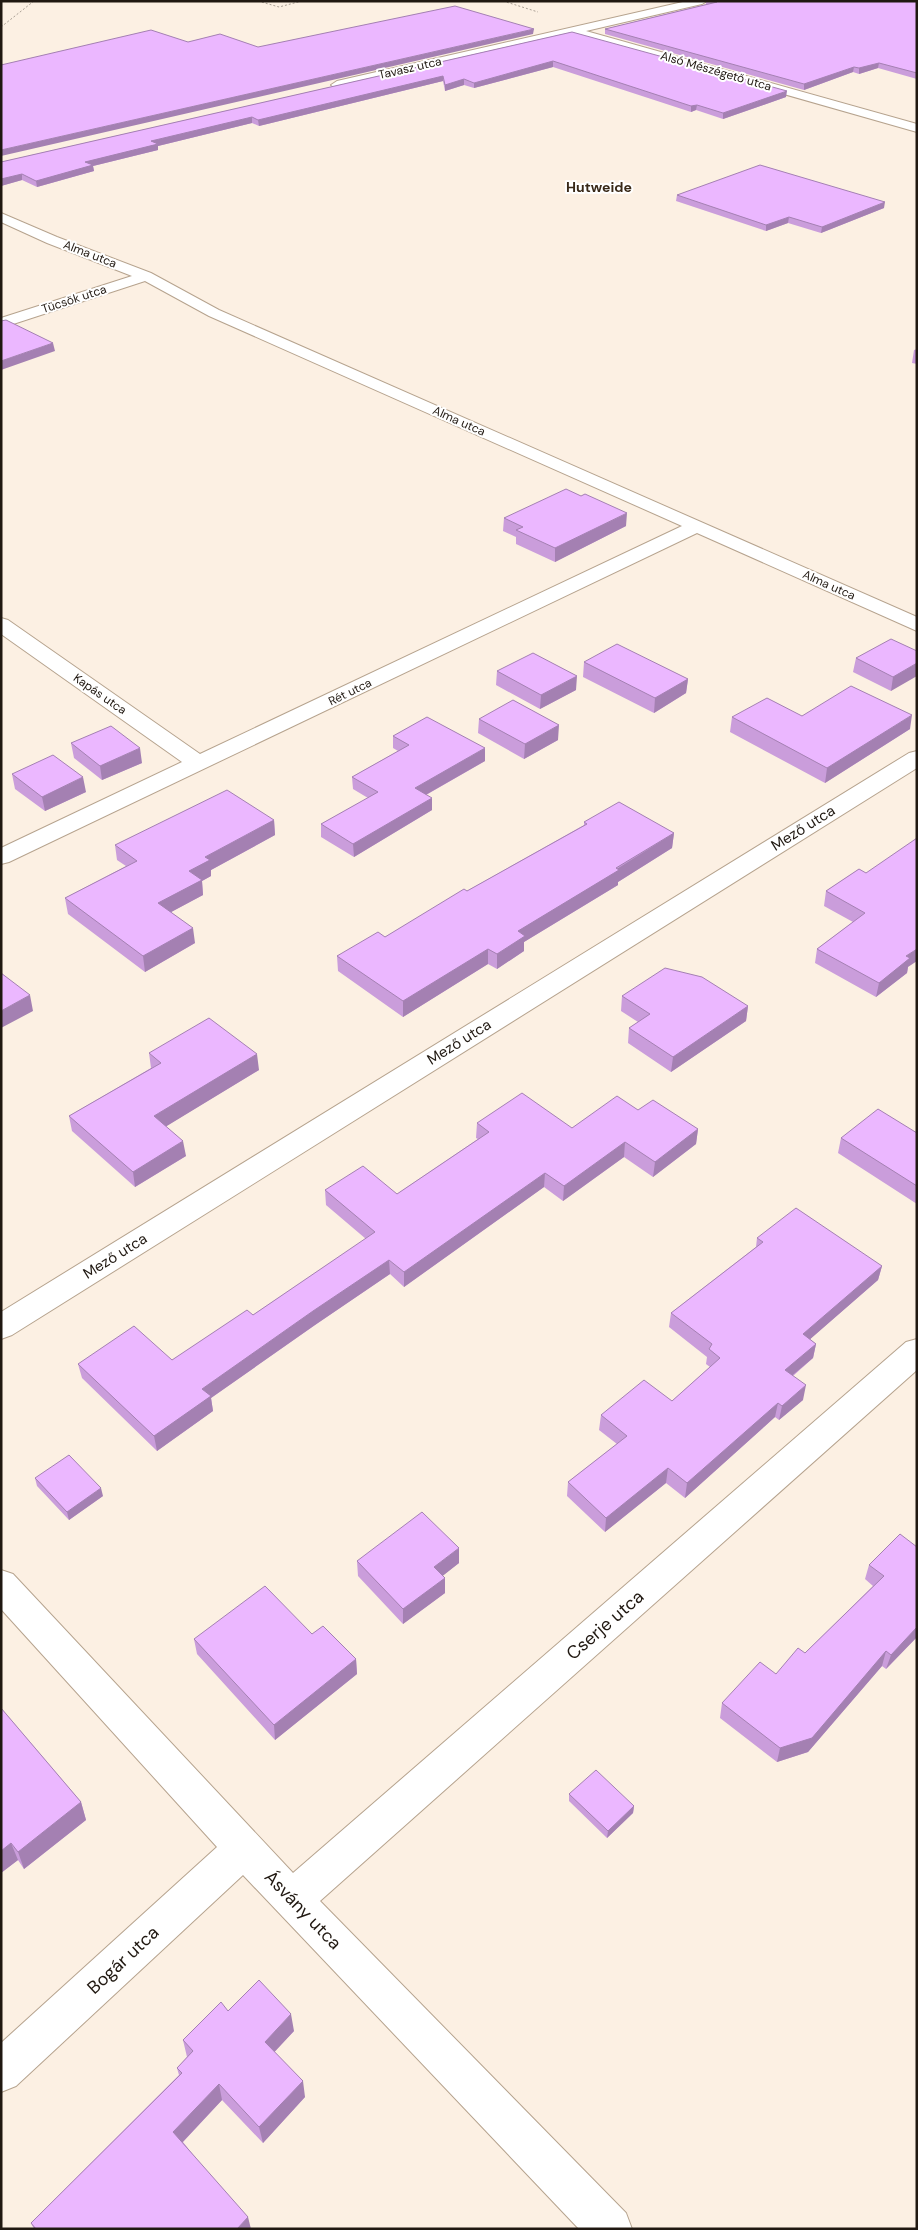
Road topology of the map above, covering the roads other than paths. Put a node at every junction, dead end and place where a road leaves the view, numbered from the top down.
1 (702, 1) edge
2 (573, 30) junction
3 (321, 89) edge
4 (917, 128) edge
5 (1, 217) edge
6 (146, 276) junction
7 (1, 323) edge
8 (697, 526) junction
9 (1, 624) edge
10 (917, 625) edge
11 (917, 758) edge
12 (199, 764) junction
13 (1, 857) edge
14 (1, 1327) edge
15 (917, 1351) edge
16 (1, 1585) edge
17 (244, 1848) junction
18 (292, 1900) junction
19 (1, 2071) edge
20 (610, 2229) edge

1 - 2 street, Tavasz utca
2 - 3 street, Tavasz utca
2 - 4 street, Alsó Mészégető utca
5 - 6 street, Alma utca
6 - 7 street, Tücsök utca
6 - 8 street, Alma utca
8 - 10 street, Alma utca
8 - 12 street, Rét utca
9 - 12 street, Kapás utca
11 - 14 street, Mező utca
12 - 13 street, Rét utca
15 - 18 street, Cserje utca
16 - 17 street, Ásvány utca
17 - 18 street, Ásvány utca
17 - 19 street, Bogár utca
18 - 20 street, Ásvány utca

